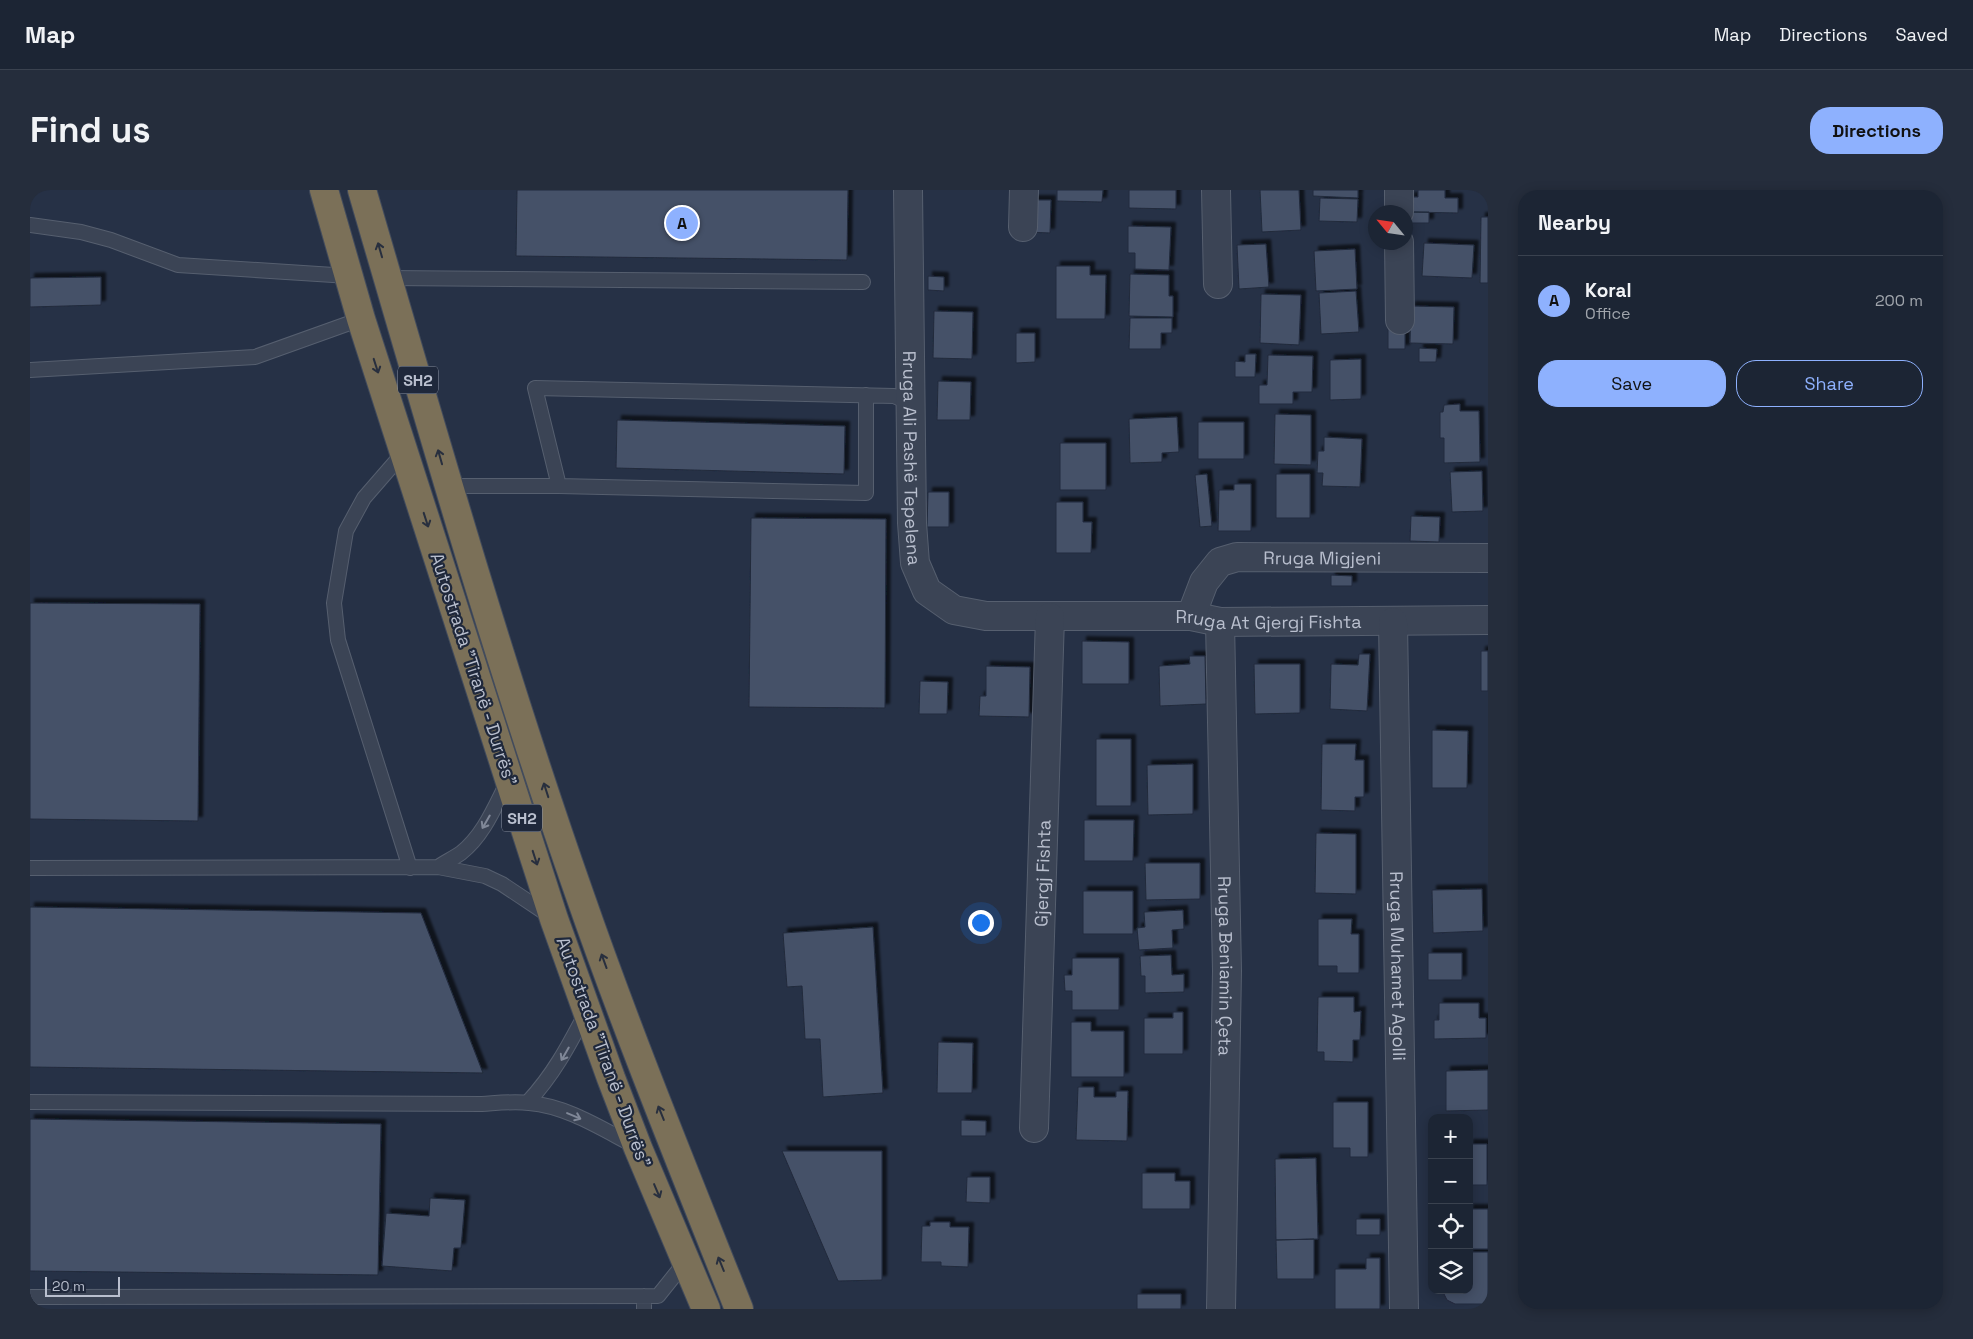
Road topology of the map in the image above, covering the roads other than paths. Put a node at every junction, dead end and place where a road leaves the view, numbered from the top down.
1 (324, 190) edge
2 (362, 190) edge
3 (908, 190) edge
4 (1024, 190) edge
5 (1216, 190) edge
6 (1398, 190) edge
7 (1399, 205) edge
8 (30, 225) edge
9 (1023, 227) dead end
10 (1399, 250) edge
11 (349, 276) junction
12 (388, 278) junction
13 (862, 282) dead end
14 (1218, 284) dead end
15 (361, 319) junction
16 (1400, 320) dead end
17 (30, 370) edge
18 (866, 395) junction
19 (910, 403) junction
20 (404, 452) junction
21 (449, 486) junction
22 (559, 486) junction
23 (1488, 558) edge
24 (1191, 616) junction
25 (1050, 618) junction
26 (1488, 620) edge
27 (1220, 622) junction
28 (1393, 622) junction
29 (509, 779) junction
30 (438, 867) junction
31 (30, 868) edge
32 (410, 868) junction
33 (554, 919) junction
34 (588, 1011) junction
35 (30, 1102) edge
36 (528, 1102) junction
37 (1034, 1128) dead end
38 (638, 1148) junction
39 (686, 1260) junction
40 (30, 1297) edge
41 (644, 1303) edge
42 (706, 1309) edge
43 (739, 1309) edge
44 (1221, 1309) edge
45 (1404, 1309) edge

1 - 11 highway, Autostrada "Tiranë - Durrës" / SH2
12 -> 2 highway, Autostrada "Tiranë - Durrës" / SH2
3 - 19 street, Rruga Ali Pashë Tepelena
4 - 9 street
5 - 14 street
6 - 7 street
8 - 11 lane
10 - 16 street
11 - 15 highway, Autostrada "Tiranë - Durrës" / SH2
12 - 13 lane
21 -> 12 highway, Autostrada "Tiranë - Durrës" / SH2
15 - 17 lane
15 -> 20 highway, Autostrada "Tiranë - Durrës" / SH2
18 - 19 lane
18 - 22 lane
18 - 22 lane
19 - 25 street, Rruga Ali Pashë Tepelena
20 -> 29 highway, Autostrada "Tiranë - Durrës" / SH2
20 - 32 lane
21 - 22 lane
43 -> 21 highway, Autostrada "Tiranë - Durrës" / SH2
23 - 24 street, Rruga Migjeni
24 - 25 street, Rruga At Gjergj Fishta
24 - 27 street, Rruga At Gjergj Fishta
25 - 37 street, Gjergj Fishta
26 - 28 street, Rruga At Gjergj Fishta
27 - 28 street, Rruga At Gjergj Fishta
27 - 44 street, Rruga Beniamin Çeta
28 - 45 street, Rruga Muhamet Agolli
29 -> 30 lane
29 -> 33 highway, Autostrada "Tiranë - Durrës" / SH2
30 - 32 lane
30 - 33 lane
31 - 32 lane
33 - 34 highway, Autostrada "Tiranë - Durrës" / SH2
34 -> 36 lane
34 - 38 highway, Autostrada "Tiranë - Durrës" / SH2
35 - 36 lane
36 -> 38 lane
38 -> 39 highway, Autostrada "Tiranë - Durrës" / SH2
39 - 41 lane
39 - 42 highway, Autostrada "Tiranë - Durrës" / SH2
40 - 41 lane

